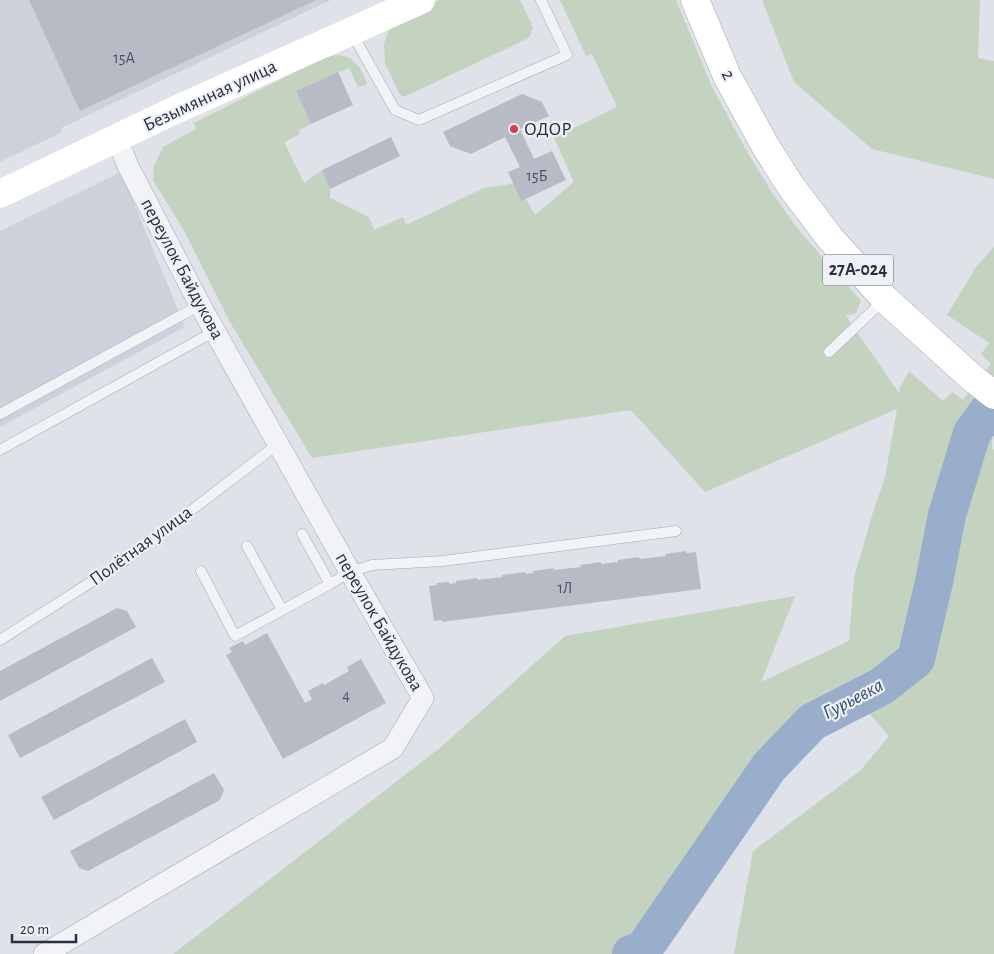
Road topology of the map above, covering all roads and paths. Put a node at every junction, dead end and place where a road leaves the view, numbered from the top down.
1 (421, 0) edge
2 (540, 0) edge
3 (695, 0) edge
4 (352, 32) junction
5 (117, 139) junction
6 (0, 194) edge
7 (885, 299) junction
8 (200, 305) junction
9 (214, 332) junction
10 (829, 352) dead end
11 (994, 395) edge
12 (0, 414) edge
13 (278, 444) junction
14 (0, 450) edge
15 (676, 531) dead end
16 (302, 534) dead end
17 (247, 546) dead end
18 (201, 571) dead end
19 (350, 572) junction
20 (330, 584) junction
21 (282, 610) junction
22 (0, 640) edge
23 (44, 954) edge

1 - 4 main road, Безымянная улица
2 - 4 lane
3 - 7 main road, 2 / 27А-024
4 - 5 main road, Безымянная улица
5 - 6 main road, Безымянная улица
5 - 8 street, переулок Байдукова
7 - 10 lane
7 - 11 main road, 27А-024
8 - 9 street, переулок Байдукова
8 - 12 lane
9 - 13 street, переулок Байдукова
9 - 14 lane
13 - 19 street, переулок Байдукова
13 - 22 lane, Полётная улица
15 - 19 lane
16 - 20 lane
17 - 21 lane
18 - 21 lane
19 - 20 lane
19 - 23 street, переулок Байдукова
20 - 21 lane

